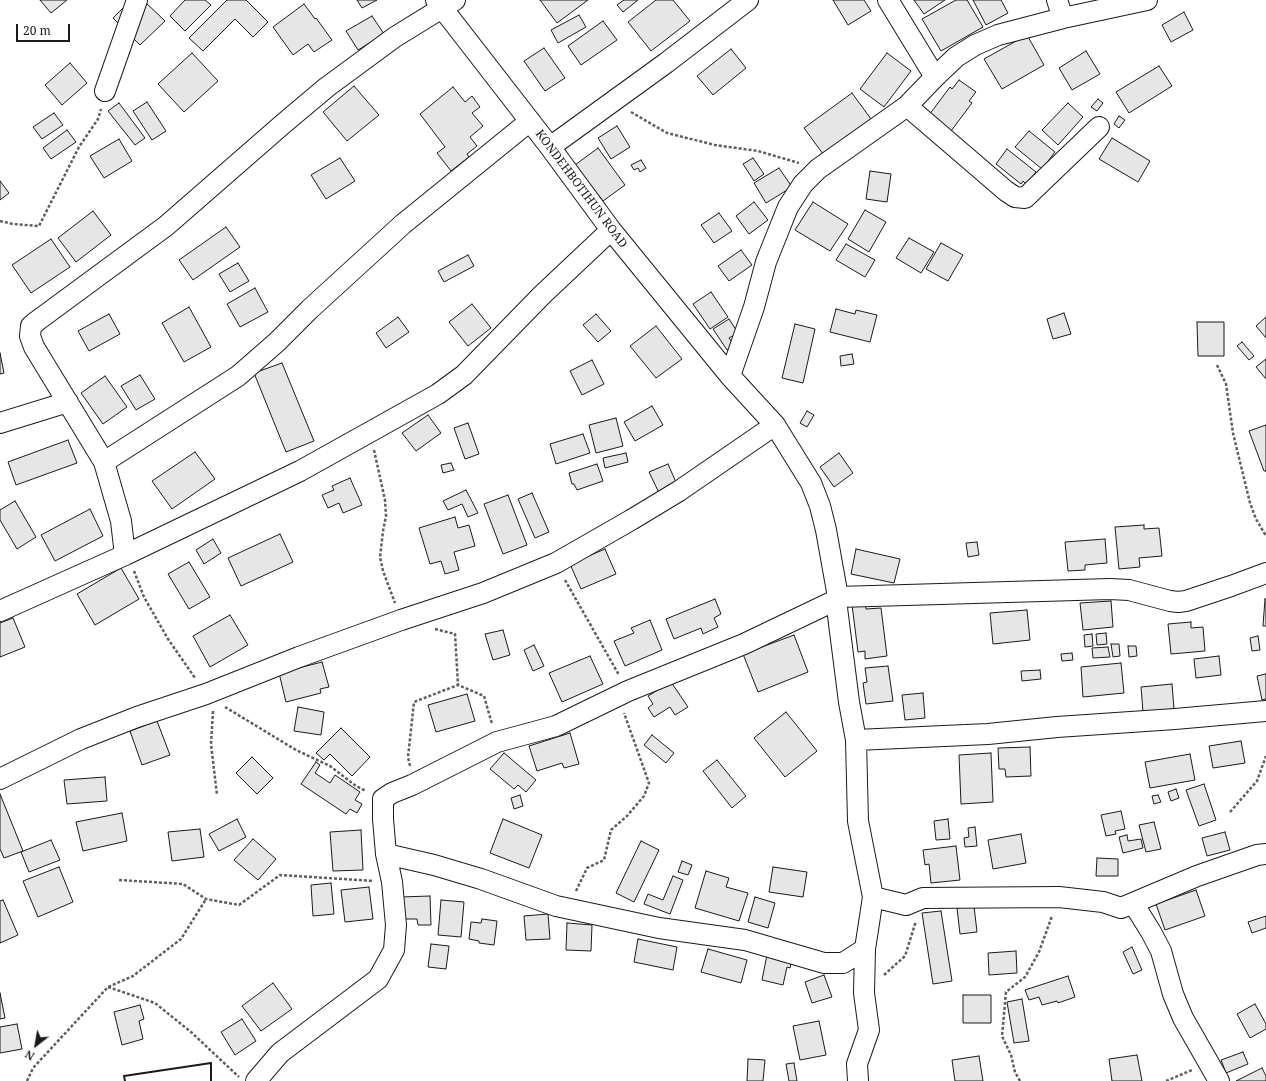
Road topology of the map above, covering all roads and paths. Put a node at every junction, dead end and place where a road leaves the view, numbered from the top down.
1 (137, 0) edge
2 (748, 0) edge
3 (888, 0) edge
4 (1147, 0) edge
5 (444, 3) edge
6 (1060, 9) edge
7 (935, 77) junction
8 (105, 91) joint
9 (613, 101) junction
10 (907, 106) junction
11 (530, 121) junction
12 (1099, 127) dead end
13 (550, 147) junction
14 (818, 169) junction
15 (0, 222) edge
16 (610, 230) junction
17 (1217, 365) dead end
18 (730, 376) junction
19 (68, 402) junction
20 (0, 423) edge
21 (775, 425) junction
22 (370, 432) junction
23 (104, 462) junction
24 (1266, 536) edge
25 (125, 555) junction
26 (556, 563) junction
27 (1266, 573) edge
28 (837, 599) junction
29 (0, 611) edge
30 (401, 620) junction
31 (432, 628) dead end
32 (458, 685) junction
33 (622, 693) junction
34 (210, 697) junction
35 (1266, 711) edge
36 (856, 740) junction
37 (497, 742) junction
38 (1266, 756) edge
39 (0, 779) edge
40 (412, 785) junction
41 (217, 794) dead end
42 (383, 799) junction
43 (1230, 812) dead end
44 (386, 854) junction
45 (1266, 854) edge
46 (119, 880) dead end
47 (392, 882) junction
48 (873, 897) junction
49 (1059, 897) junction
50 (923, 898) junction
51 (206, 899) junction
52 (1133, 903) junction
53 (568, 908) junction
54 (865, 949) junction
55 (108, 987) junction
56 (864, 994) junction
57 (1208, 1062) junction
58 (27, 1081) edge
59 (243, 1081) edge
60 (256, 1081) edge
61 (858, 1081) edge
62 (1020, 1081) edge
63 (1166, 1081) edge
64 (1219, 1081) edge

1 - 8 street
2 - 9 street
3 - 7 street
4 - 6 street
5 - 11 street, KONDEHBOTIHUN ROAD
5 - 19 street
6 - 7 street
7 - 10 street
8 - 15 path
9 - 13 street
9 - 14 path
10 - 12 street
10 - 14 street
11 - 13 street, KONDEHBOTIHUN ROAD
11 - 23 street
13 - 16 street, KONDEHBOTIHUN ROAD
14 - 18 street
16 - 18 street, KONDEHBOTIHUN ROAD
16 - 22 street
17 - 24 path
18 - 21 street, KONDEHBOTIHUN ROAD
19 - 20 street
19 - 23 street
21 - 26 street
21 - 28 street, KONDEHBOTIHUN ROAD
22 - 25 street
22 - 30 path
23 - 25 street
25 - 29 street
25 - 34 path
26 - 30 street
26 - 33 path
27 - 28 street
28 - 33 street
28 - 36 street, KONDEHBOTIHUN ROAD
30 - 34 street
31 - 32 path
32 - 37 path
32 - 40 path
33 - 37 street
33 - 53 path
34 - 39 street
34 - 41 path
34 - 42 path
35 - 36 street
36 - 48 street, KONDEHBOTIHUN ROAD
37 - 40 street
38 - 43 path
40 - 42 street
42 - 44 street
44 - 47 street
44 - 53 street
45 - 52 street
46 - 51 path
47 - 51 path
47 - 60 street
48 - 50 street
48 - 54 street, KONDEHBOTIHUN ROAD
49 - 50 street
49 - 52 street
49 - 62 path
50 - 56 path
51 - 55 path
52 - 57 street
53 - 54 street
54 - 56 street, KONDEHBOTIHUN ROAD
55 - 58 path
55 - 59 path
56 - 61 street, KONDEHBOTIHUN ROAD
57 - 63 path
57 - 64 street

